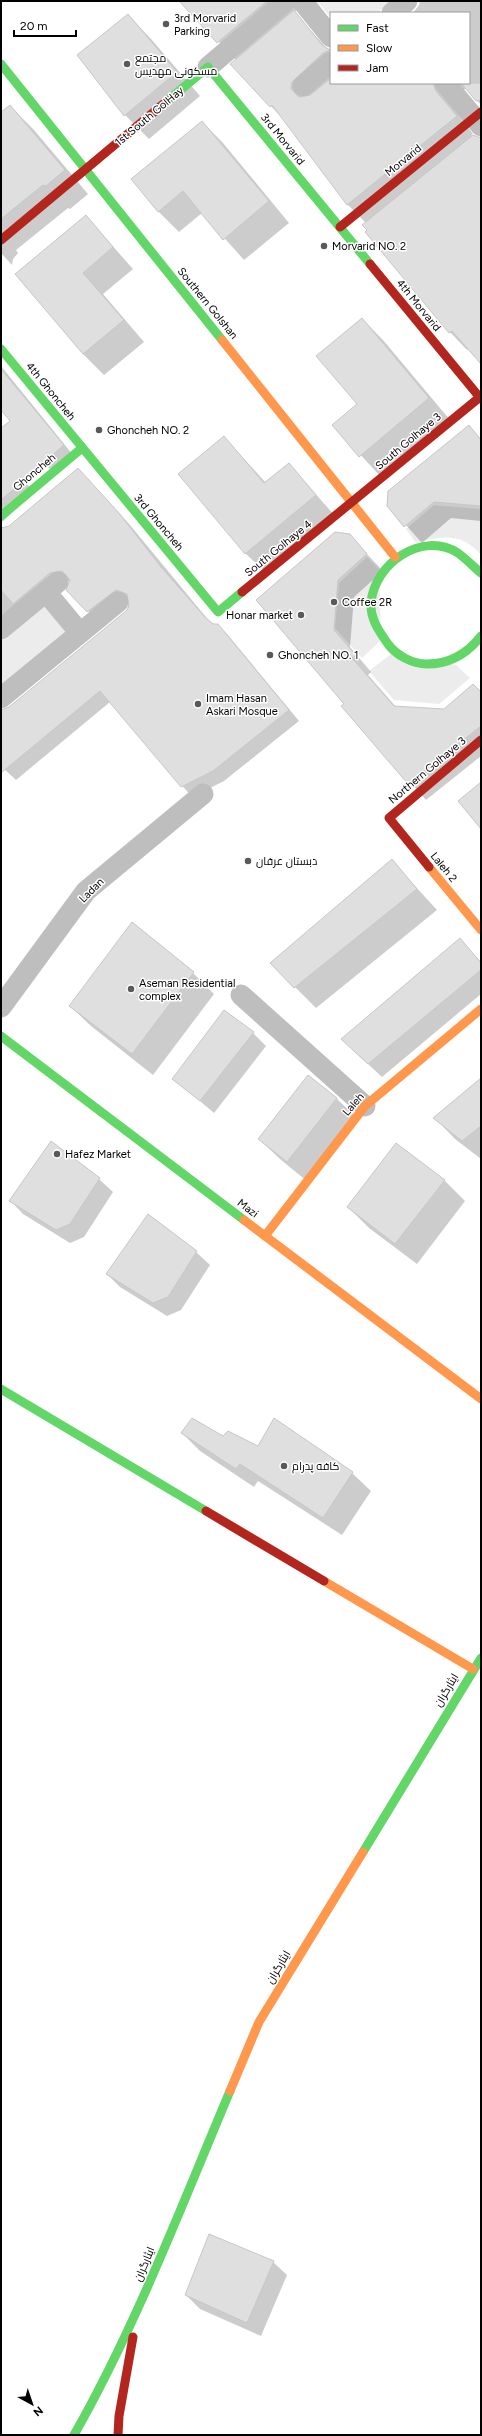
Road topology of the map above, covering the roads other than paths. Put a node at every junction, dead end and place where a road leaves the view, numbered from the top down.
1 (286, 1) edge
2 (302, 1) edge
3 (407, 1) edge
4 (393, 12) edge
5 (330, 36) edge
6 (330, 63) edge
7 (1, 64) edge
8 (208, 67) junction
9 (446, 84) edge
10 (303, 86) dead end
11 (479, 119) edge
12 (85, 169) junction
13 (340, 228) junction
14 (1, 240) edge
15 (1, 349) edge
16 (480, 398) edge
17 (82, 448) junction
18 (352, 502) junction
19 (1, 516) edge
20 (396, 557) junction
21 (481, 573) edge
22 (118, 602) dead end
23 (218, 612) joint
24 (4, 621) edge
25 (80, 632) junction
26 (481, 636) edge
27 (1, 698) edge
28 (481, 740) edge
29 (203, 794) dead end
30 (389, 818) joint
31 (481, 930) edge
32 (241, 995) dead end
33 (1, 1007) edge
34 (481, 1009) edge
35 (1, 1036) edge
36 (365, 1106) junction
37 (265, 1236) junction
38 (1, 1389) edge
39 (481, 1399) edge
40 (481, 1658) edge
41 (473, 1669) junction
42 (137, 2310) junction
43 (74, 2435) edge
44 (118, 2435) edge

1 - 8 street, 1st South GolHay
2 - 5 street
3 - 4 street
6 - 10 street
7 - 12 street, Southern Golshan
8 - 12 street, 1st South GolHay
8 - 13 street, 3rd Morvarid
9 - 11 street
11 - 13 street, Morvarid
12 - 14 street, 1st South GolHay
12 - 18 street, Southern Golshan
13 - 16 street, 4th Morvarid
15 - 17 street, 4th Ghoncheh
16 - 18 street, South Golhaye 3
17 - 19 street, Ghoncheh
17 - 23 street, 3rd Ghoncheh
18 - 20 street, Southern Golshan
18 - 23 street, South Golhaye 4
20 - 21 street
20 - 26 street
22 - 25 street
24 - 25 street
25 - 27 street
28 - 30 street, Northern Golhaye 3
29 - 33 street, Ladan
30 - 31 street, Laleh 2
32 - 36 street
34 - 36 street, Laleh
35 - 37 street, Mazi
36 - 37 street, Laleh
37 - 39 street, Mazi
38 - 41 street
40 - 41 street, ایثارگران
41 - 42 street, ایثارگران
42 - 43 street, ایثارگران
42 - 44 street, ایثارگران

